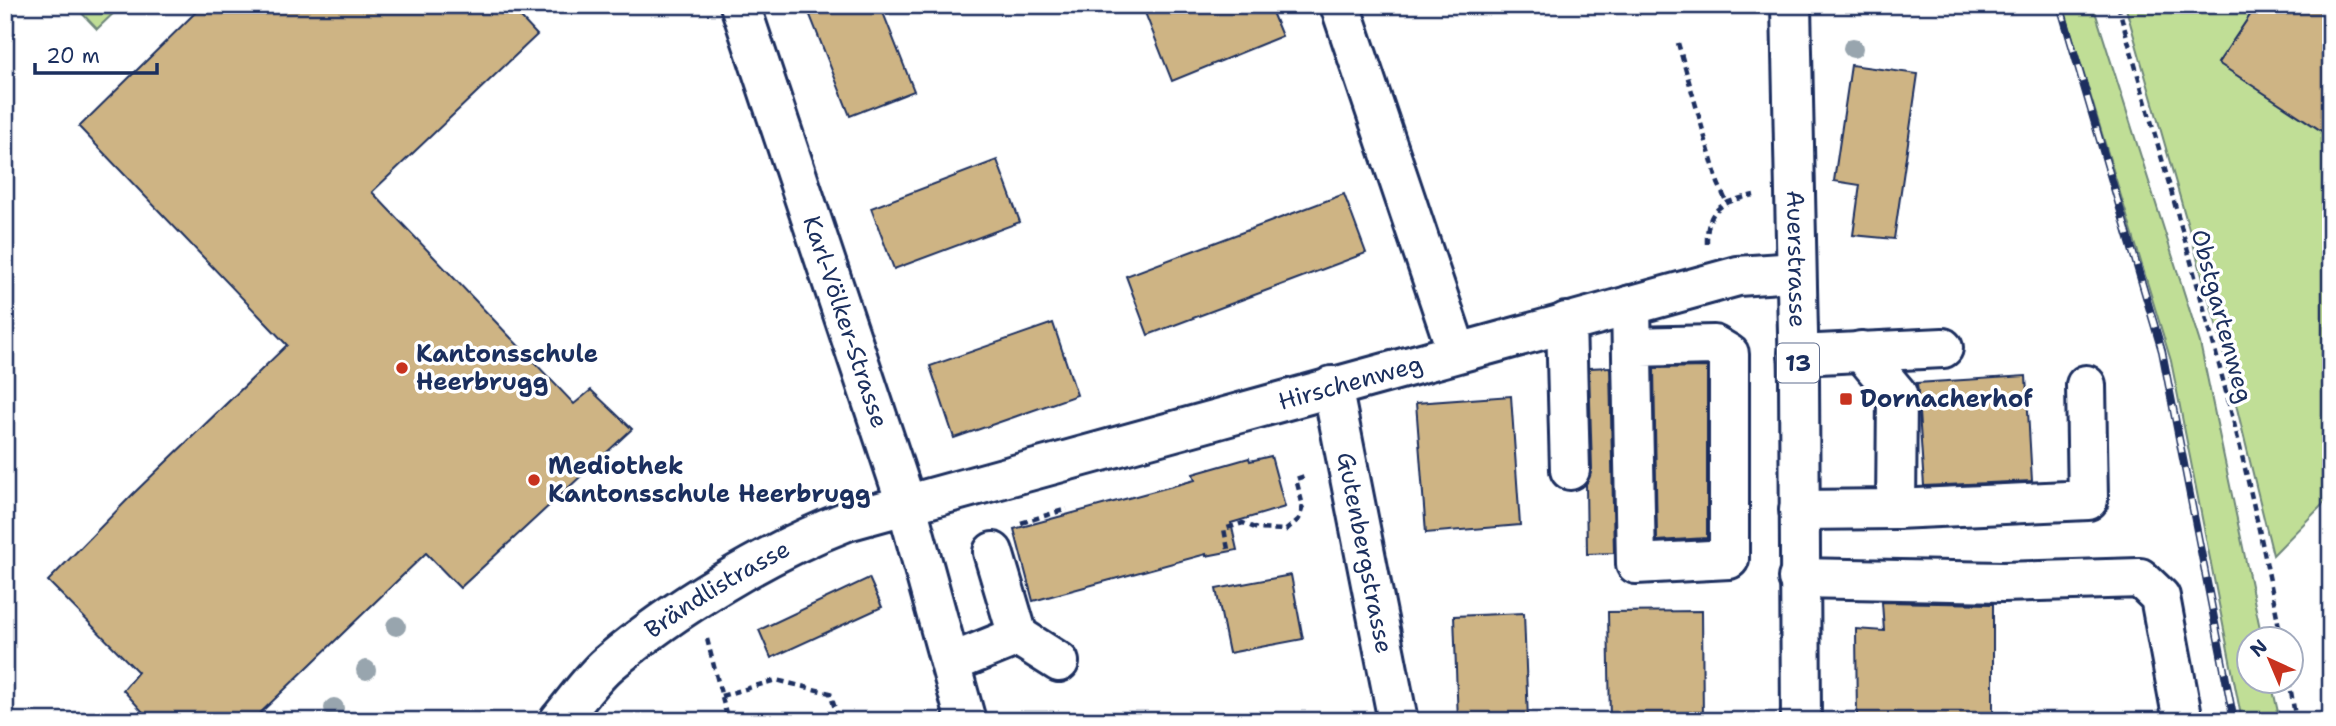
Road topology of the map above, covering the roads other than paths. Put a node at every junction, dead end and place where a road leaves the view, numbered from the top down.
1 (740, 5) edge
2 (1340, 5) edge
3 (1791, 5) edge
4 (1796, 272) junction
5 (1631, 305) junction
6 (1566, 322) junction
7 (1632, 347) junction
8 (1942, 348) dead end
9 (1861, 351) junction
10 (1457, 352) junction
11 (1798, 355) junction
12 (2086, 385) dead end
13 (1332, 386) junction
14 (1570, 470) dead end
15 (905, 503) junction
16 (1896, 509) junction
17 (1799, 510) junction
18 (993, 552) dead end
19 (1798, 578) junction
20 (1018, 636) junction
21 (1059, 662) dead end
22 (951, 663) junction
23 (559, 721) edge
24 (966, 721) edge
25 (1398, 721) edge
26 (1801, 721) edge
27 (2183, 721) edge

1 - 15 street, Karl-Völker-Strasse
2 - 10 street
3 - 4 street, Auerstrasse / 13
4 - 5 street, Hirschenweg
4 - 11 street, Auerstrasse / 13
5 - 6 street, Hirschenweg
5 - 7 street
6 - 10 street, Hirschenweg
6 - 14 street
7 - 7 street
8 - 9 street
9 - 11 street
9 - 16 street
10 - 13 street, Hirschenweg
11 - 17 street, Auerstrasse / 13
12 - 16 street
13 - 15 street, Hirschenweg
13 - 25 street, Gutenbergstrasse
15 - 22 street, Karl-Völker-Strasse
15 - 23 street, Brändlistrasse
16 - 17 street
17 - 19 street, Auerstrasse / 13
18 - 20 street
19 - 26 street, Auerstrasse / 13
19 - 27 street
20 - 21 street
20 - 22 street
22 - 24 street, Karl-Völker-Strasse

